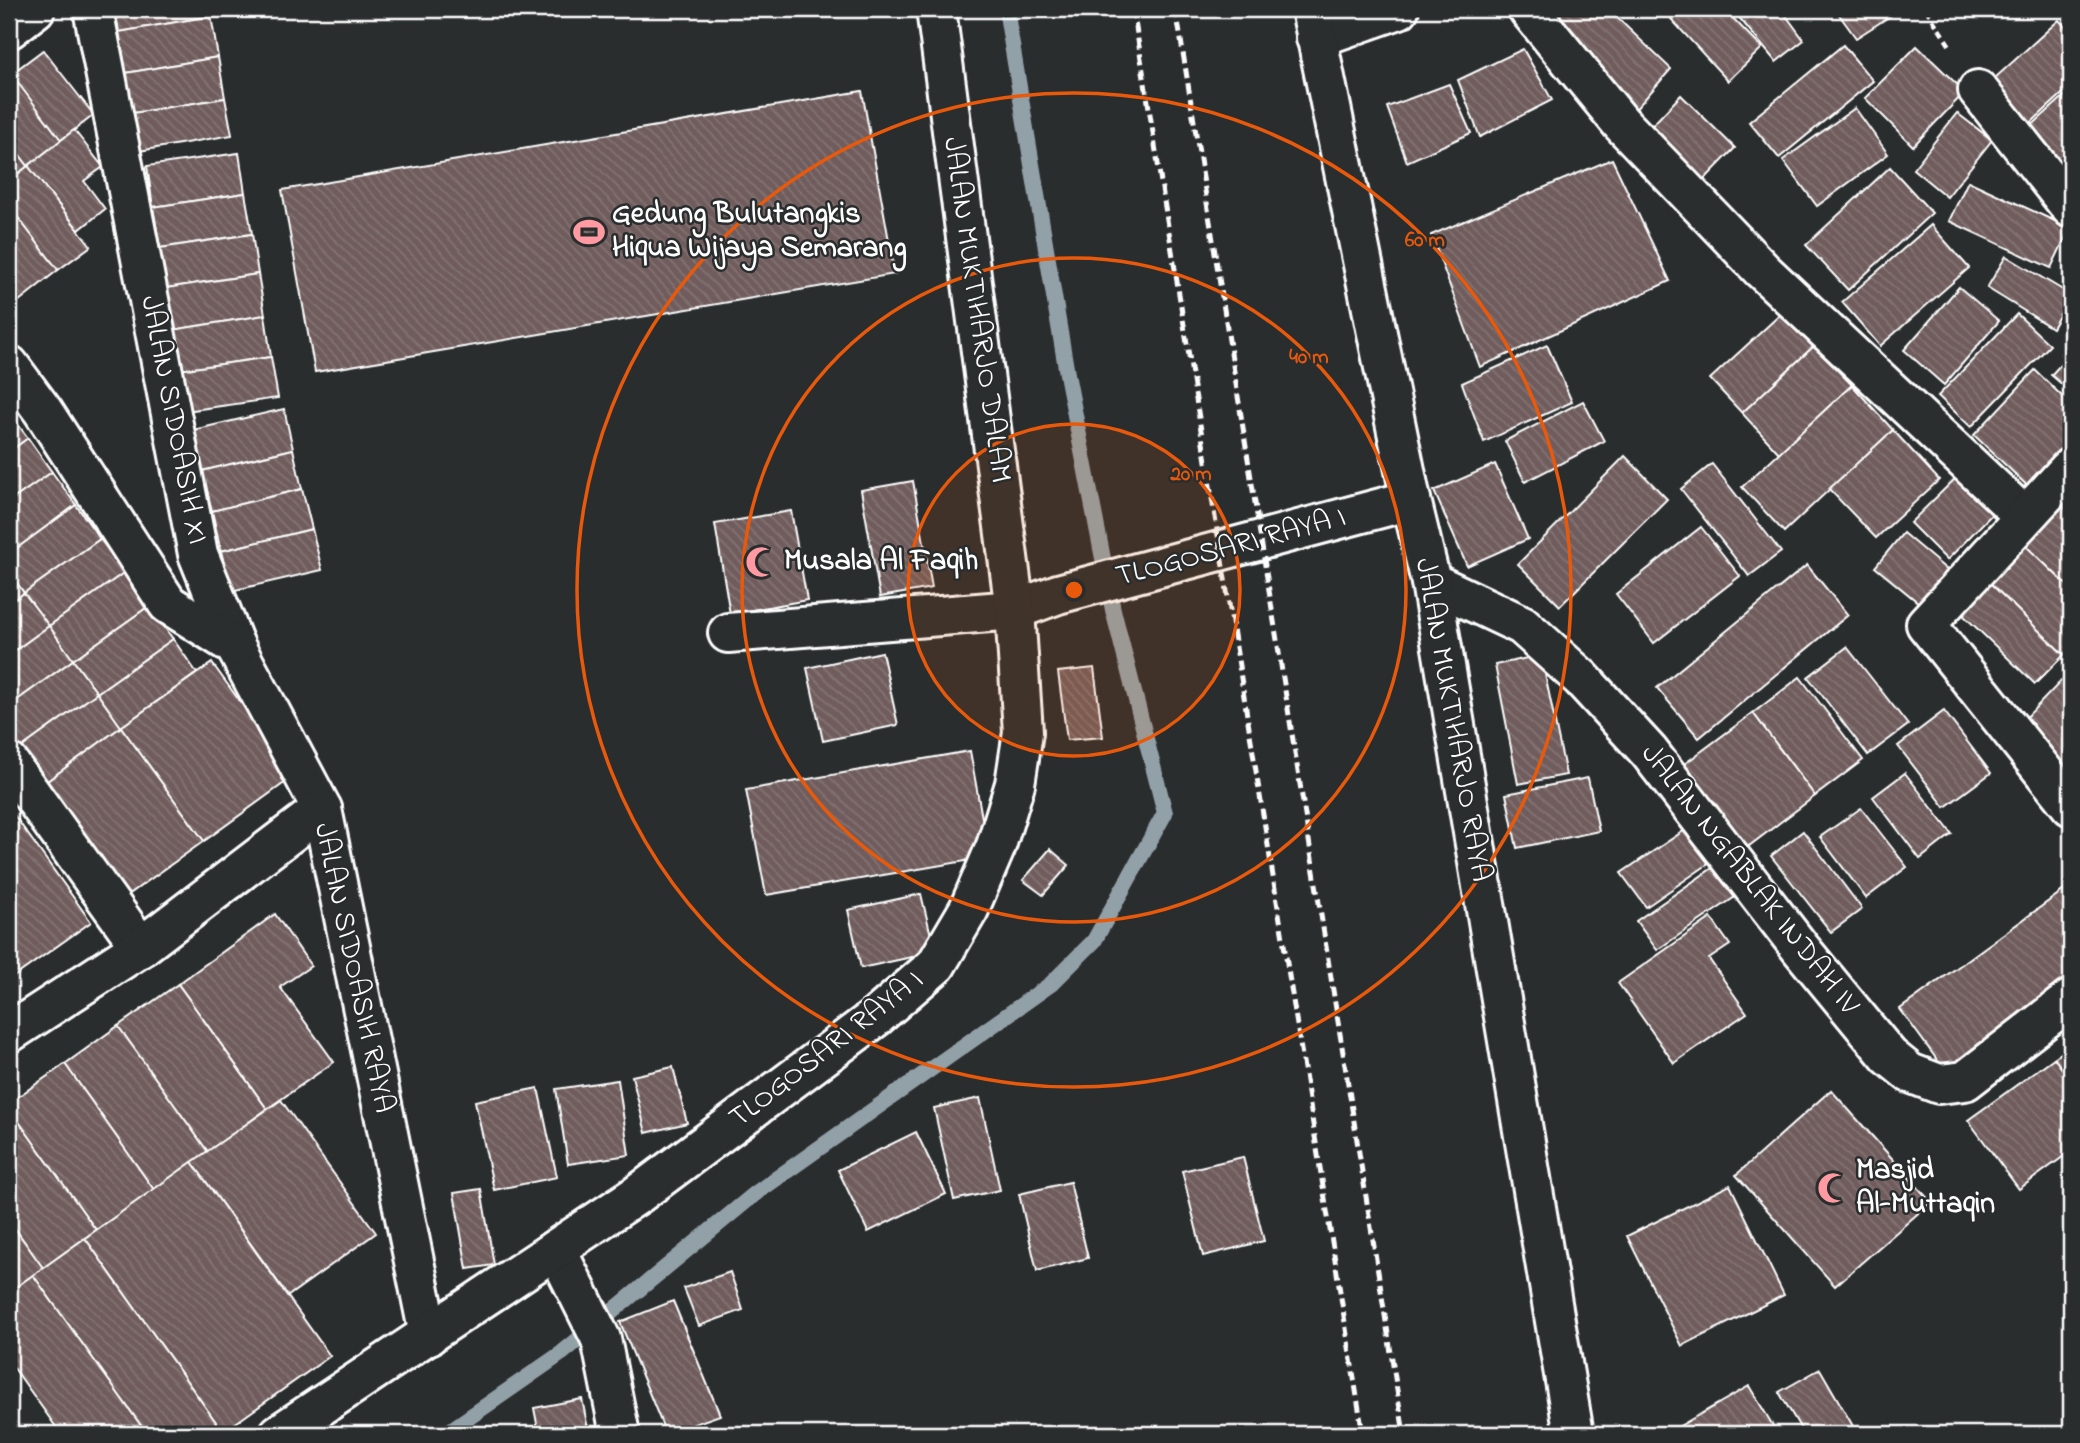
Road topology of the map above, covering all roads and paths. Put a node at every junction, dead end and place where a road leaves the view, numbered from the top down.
1 (36, 9) edge
2 (93, 9) edge
3 (936, 9) edge
4 (1399, 9) edge
5 (1528, 9) edge
6 (1314, 23) edge
7 (9, 30) edge
8 (1978, 90) dead end
9 (2071, 208) edge
10 (9, 365) edge
11 (2071, 467) edge
12 (1411, 500) junction
13 (2024, 516) junction
14 (1431, 582) junction
15 (1015, 610) junction
16 (728, 634) dead end
17 (235, 646) junction
18 (9, 763) edge
19 (2071, 806) edge
20 (321, 809) junction
21 (141, 947) junction
22 (2071, 999) edge
23 (9, 1034) edge
24 (556, 1249) junction
25 (429, 1335) junction
26 (279, 1434) edge
27 (620, 1434) edge
28 (1574, 1434) edge

1 - 7 street
2 - 17 street, JALAN SIDOASIH XI
3 - 15 street, JALAN MUKTIHARJO DALAM
4 - 6 street
5 - 13 street
6 - 12 street, JALAN MUKTIHARJO RAYA
8 - 9 street
10 - 17 street
11 - 13 street
12 - 14 street, JALAN MUKTIHARJO RAYA
12 - 15 street, TLOGOSARI RAYA I
13 - 19 street
14 - 22 street, JALAN NGABLAK INDAH IV
14 - 28 street, JALAN MUKTIHARJO RAYA
15 - 16 street
15 - 24 street, TLOGOSARI RAYA I
17 - 20 street, JALAN SIDOASIH XI
18 - 21 street
20 - 21 street, JALAN SIDOASIH RAYA
20 - 25 street, JALAN SIDOASIH RAYA
21 - 23 street, JALAN SIDOASIH RAYA
24 - 25 street, TLOGOSARI RAYA I
24 - 27 street
25 - 26 street, TLOGOSARI RAYA I

